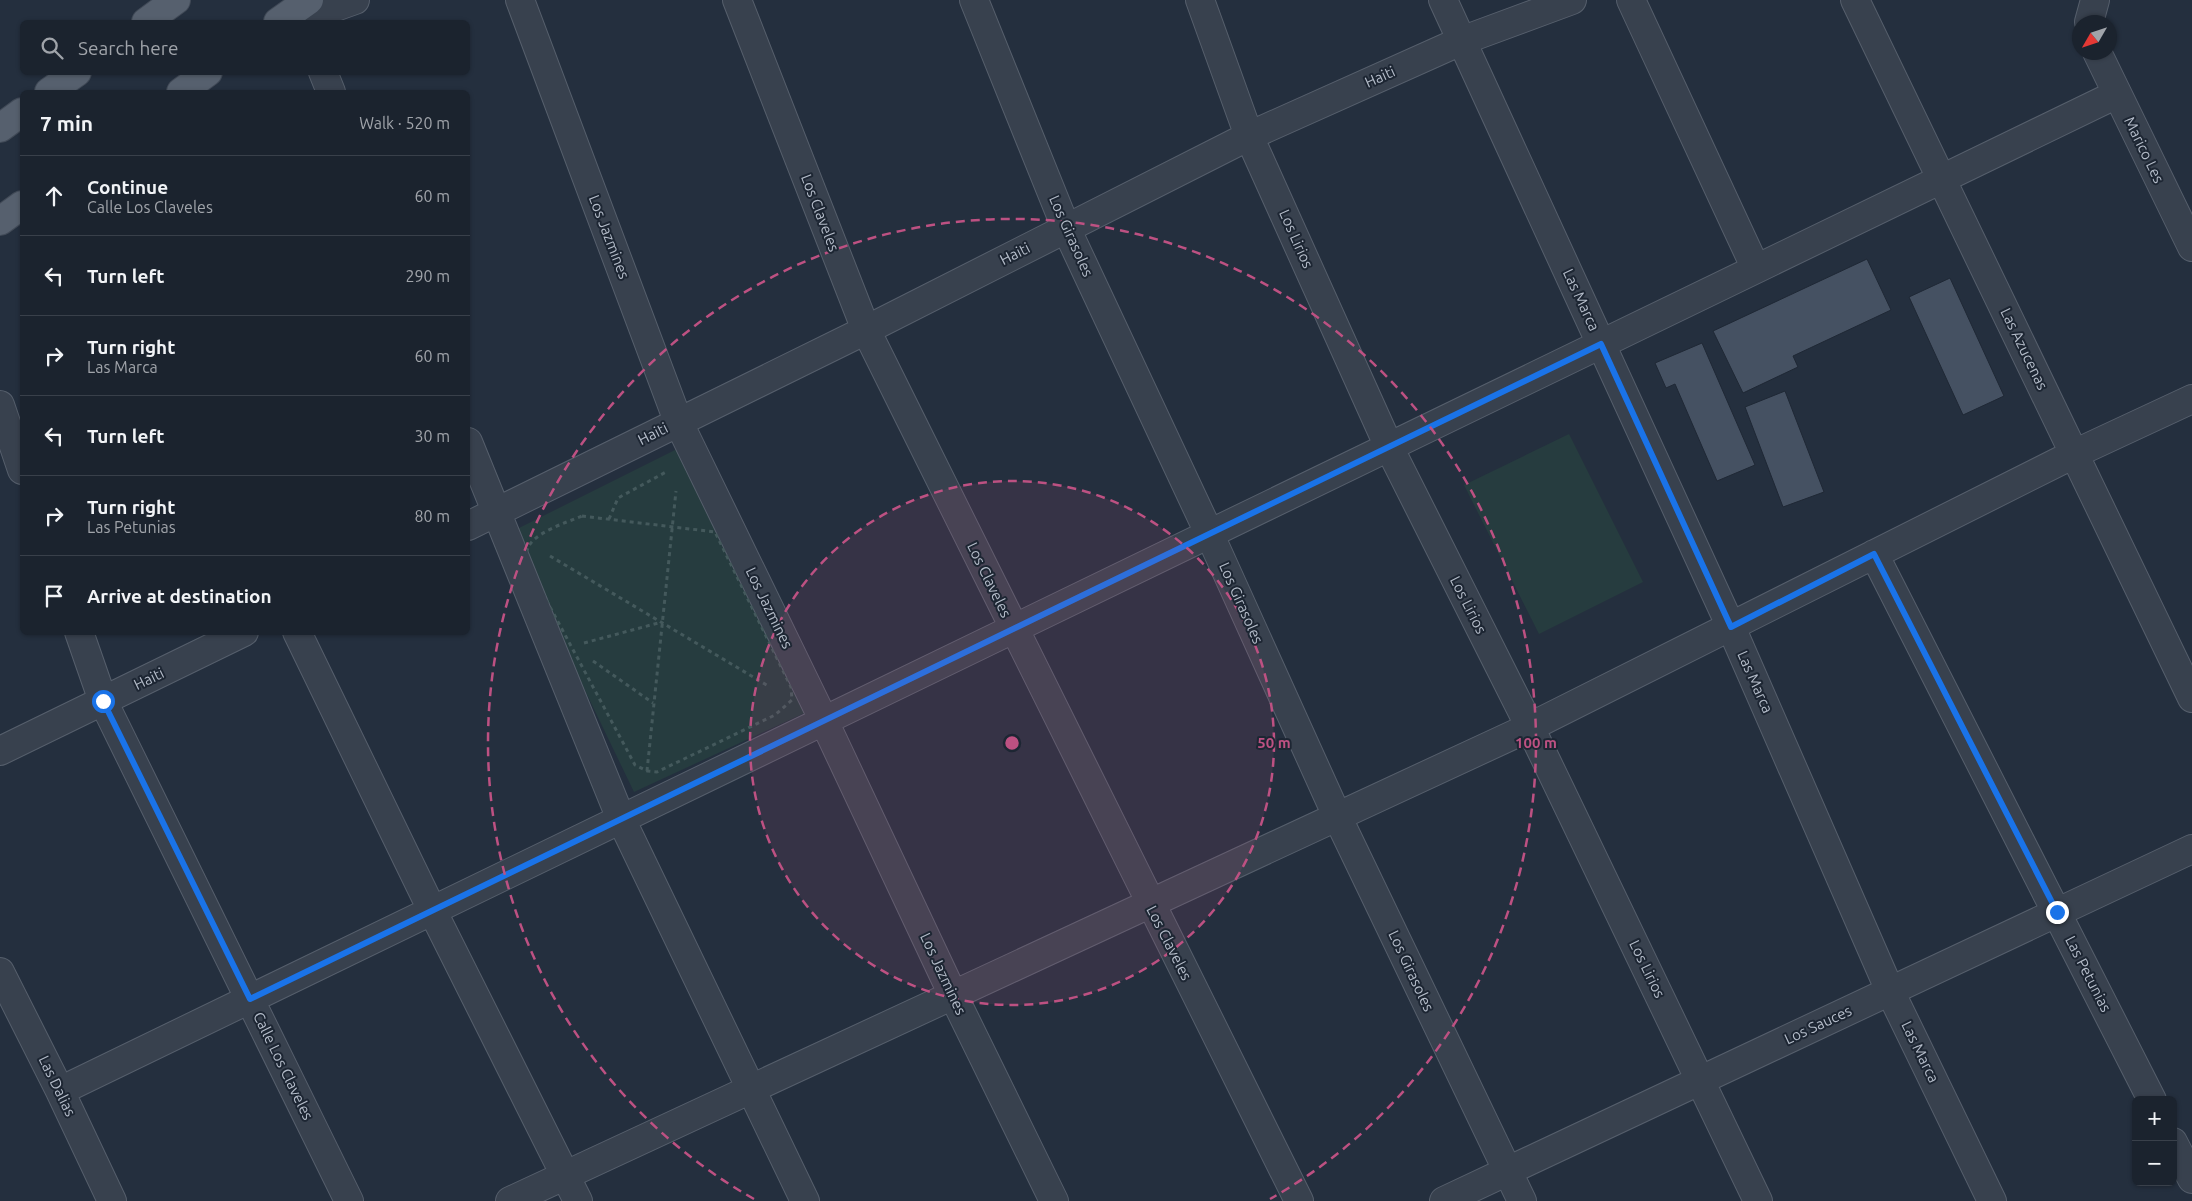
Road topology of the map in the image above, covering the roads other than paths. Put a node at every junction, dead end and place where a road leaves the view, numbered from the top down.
1 (176, 0) edge
2 (355, 0) edge
3 (520, 0) edge
4 (737, 0) edge
5 (974, 0) edge
6 (1200, 0) edge
7 (1442, 0) edge
8 (1572, 0) edge
9 (1631, 0) edge
10 (1855, 0) edge
11 (2095, 0) edge
12 (298, 14) edge
13 (2091, 15) edge
14 (149, 20) edge
15 (1461, 41) junction
16 (2101, 60) edge
17 (73, 75) edge
18 (204, 75) edge
19 (324, 75) edge
20 (52, 90) edge
21 (183, 90) edge
22 (330, 90) edge
23 (2117, 94) junction
24 (20, 113) edge
25 (0, 128) edge
26 (1249, 136) junction
27 (1942, 179) junction
28 (20, 206) edge
29 (0, 221) edge
30 (1066, 228) junction
31 (2192, 247) edge
32 (1756, 269) junction
33 (866, 330) junction
34 (1601, 344) junction
35 (2192, 399) edge
36 (0, 405) edge
37 (678, 421) junction
38 (470, 447) edge
39 (1389, 447) junction
40 (2074, 454) junction
41 (20, 464) edge
42 (495, 513) junction
43 (470, 525) edge
44 (1209, 534) junction
45 (1874, 554) junction
46 (1731, 627) junction
47 (1013, 628) junction
48 (80, 635) edge
49 (238, 635) edge
50 (298, 635) edge
51 (2192, 698) edge
52 (103, 701) junction
53 (824, 721) junction
54 (1530, 727) junction
55 (0, 751) edge
56 (1337, 816) junction
57 (621, 819) junction
58 (2192, 849) edge
59 (1149, 903) junction
60 (432, 910) junction
61 (2057, 912) junction
62 (0, 972) edge
63 (1890, 991) junction
64 (952, 995) junction
65 (250, 999) junction
66 (1701, 1080) junction
67 (752, 1088) junction
68 (60, 1091) junction
69 (2150, 1096) edge
70 (2177, 1150) edge
71 (1506, 1171) junction
72 (566, 1175) junction
73 (2192, 1179) edge
74 (112, 1201) edge
75 (349, 1201) edge
76 (510, 1201) edge
77 (578, 1201) edge
78 (805, 1201) edge
79 (1054, 1201) edge
80 (1299, 1201) edge
81 (1444, 1201) edge
82 (1522, 1201) edge
83 (1758, 1201) edge
84 (1992, 1201) edge

1 - 14 main road
2 - 12 street
3 - 37 street, Los Jazmines
4 - 33 street, Los Claveles
5 - 30 street, Los Girasoles
6 - 26 street, Los Lirios
7 - 15 street, Las Marca
8 - 15 street, Haiti
9 - 32 street
10 - 27 street, Las Azucenas
11 - 13 street
15 - 26 street, Haiti
15 - 34 street, Las Marca
16 - 23 street, Marico Les
17 - 20 main road
18 - 21 main road
19 - 22 street
23 - 27 street
23 - 31 street, Marico Les
24 - 25 main road
26 - 30 street, Haiti
26 - 39 street, Los Lirios
27 - 32 street
27 - 40 street, Las Azucenas
28 - 29 main road
30 - 33 street, Haiti
30 - 44 street, Los Girasoles
32 - 34 street
33 - 37 street, Haiti
33 - 47 street, Los Claveles
34 - 39 street
34 - 46 street, Las Marca
35 - 40 street
36 - 41 street
37 - 42 street, Haiti
37 - 53 street, Los Jazmines
38 - 42 street
39 - 44 street
39 - 54 street, Los Lirios
40 - 45 street
40 - 51 street, Las Azucenas
42 - 43 street, Haiti
42 - 57 street
44 - 47 street
44 - 56 street, Los Girasoles
45 - 46 street
45 - 61 street, Las Petunias
46 - 54 street
46 - 63 street, Las Marca
47 - 53 street
47 - 59 street, Los Claveles
48 - 52 street, Calle Los Claveles
49 - 52 street, Haiti
50 - 60 street
52 - 55 street, Haiti
52 - 65 street, Calle Los Claveles
53 - 57 street
53 - 64 street, Los Jazmines
54 - 56 street
54 - 66 street, Los Lirios
56 - 59 street
56 - 71 street, Los Girasoles
57 - 60 street
57 - 67 street
58 - 61 street, Los Sauces
59 - 64 street
59 - 80 street, Los Claveles
60 - 65 street
60 - 72 street
61 - 63 street, Los Sauces
61 - 69 street, Las Petunias
62 - 68 street, Las Dalias
63 - 66 street, Los Sauces
63 - 84 street, Las Marca
64 - 67 street
64 - 79 street, Los Jazmines
65 - 68 street
65 - 75 street, Calle Los Claveles
66 - 71 street, Los Sauces
66 - 83 street, Los Lirios
67 - 72 street
67 - 78 street
68 - 74 street, Las Dalias
70 - 73 street
71 - 81 street, Los Sauces
71 - 82 street, Los Girasoles
72 - 76 street
72 - 77 street

